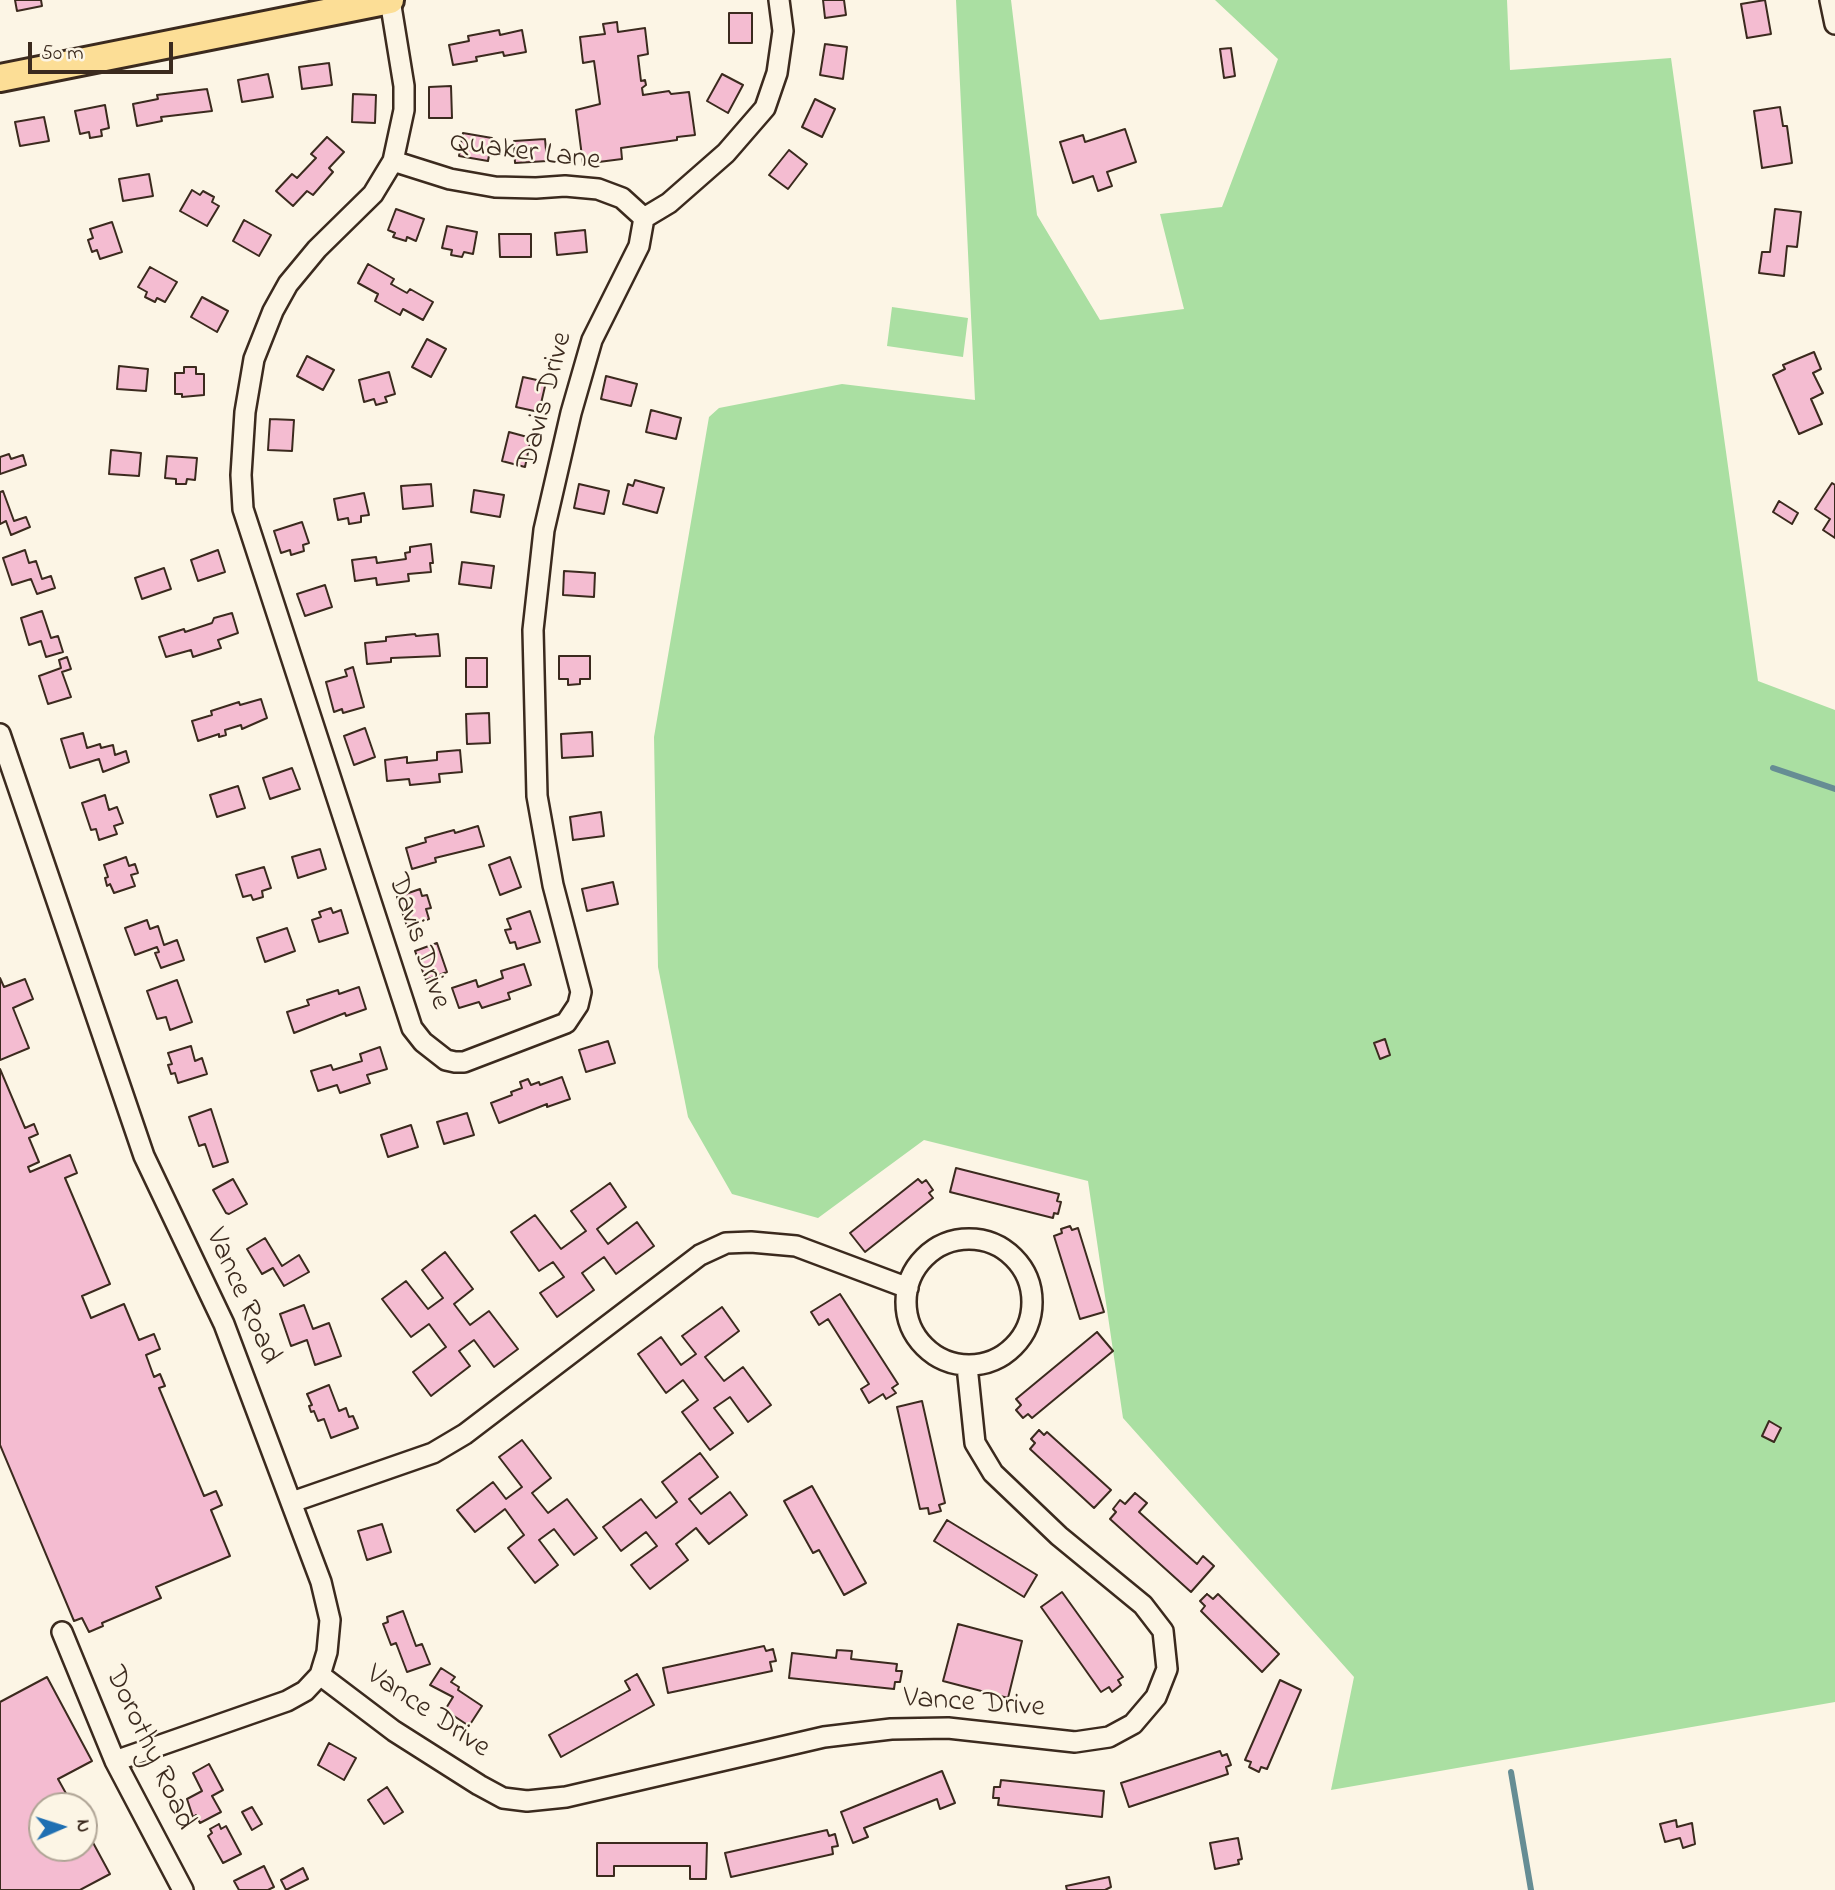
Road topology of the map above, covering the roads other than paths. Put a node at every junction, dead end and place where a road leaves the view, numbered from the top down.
1 (390, 0) edge
2 (779, 0) edge
3 (1830, 0) edge
4 (1835, 24) edge
5 (0, 78) edge
6 (393, 161) junction
7 (644, 218) junction
8 (0, 734) edge
9 (908, 1288) junction
10 (967, 1366) junction
11 (292, 1502) junction
12 (62, 1632) dead end
13 (320, 1675) junction
14 (115, 1761) junction
15 (183, 1890) edge

1 - 5 main road
1 - 6 street, Davis Drive
2 - 7 street
3 - 4 street
6 - 7 street, Quaker Lane
6 - 7 street, Davis Drive
8 - 11 street, Vance Road
9 - 10 street
9 - 10 street
9 - 11 street
10 - 13 street, Vance Drive
11 - 13 street, Vance Road
12 - 14 street, Dorothy Road
13 - 14 street
14 - 15 street, Dorothy Road

